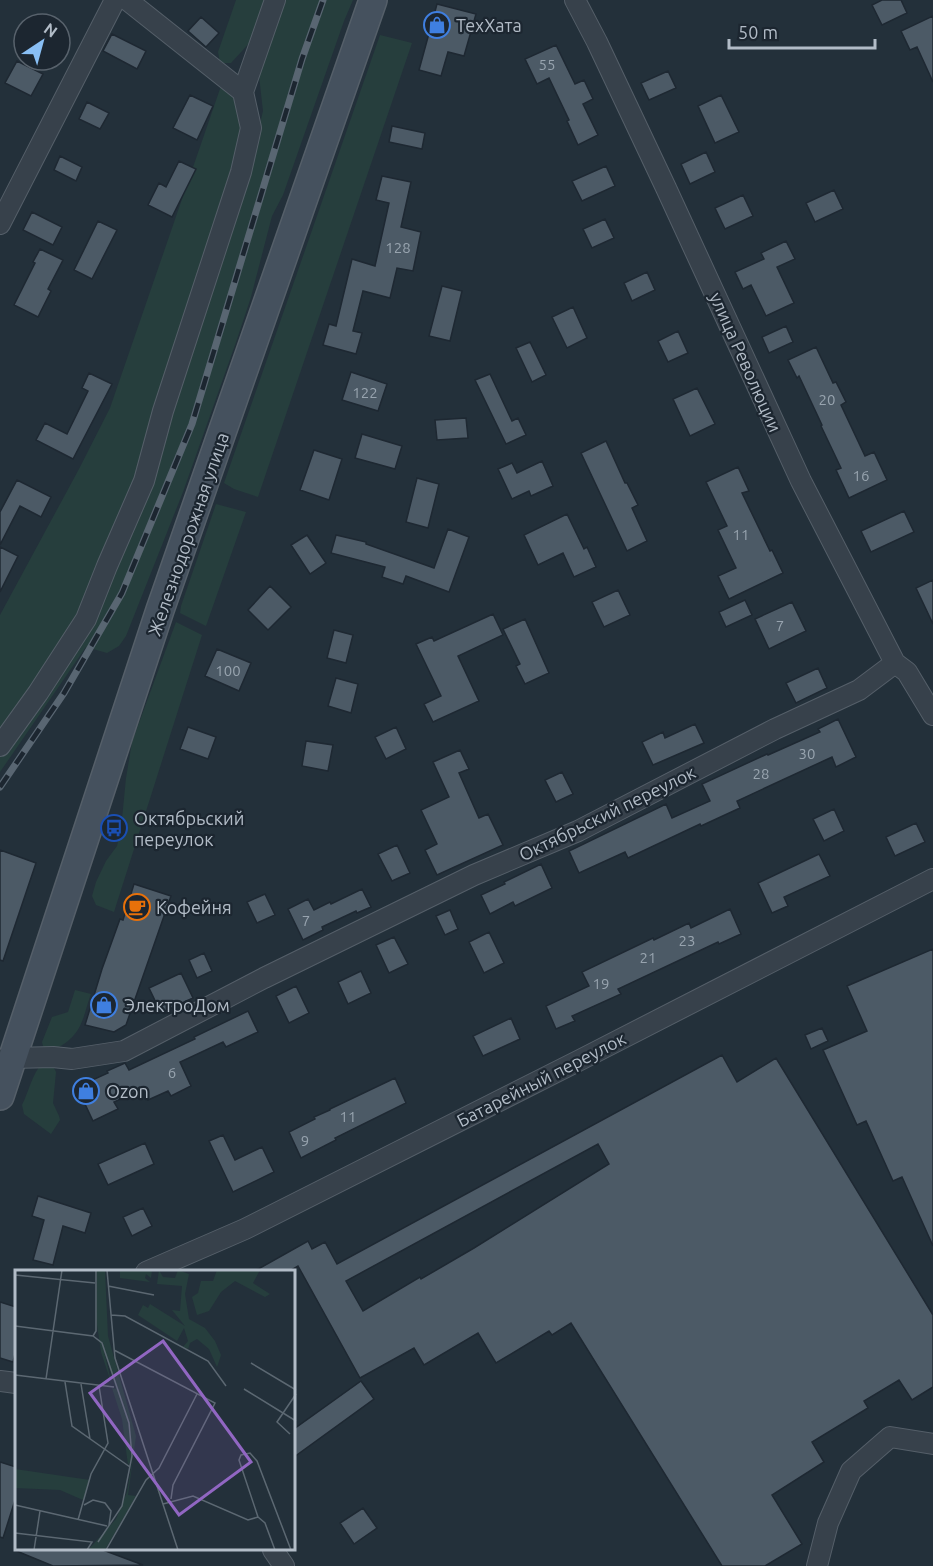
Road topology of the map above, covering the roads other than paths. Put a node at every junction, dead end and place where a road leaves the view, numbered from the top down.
1 (115, 0) edge
2 (127, 0) edge
3 (275, 0) edge
4 (373, 0) edge
5 (575, 0) edge
6 (243, 92) junction
7 (0, 224) edge
8 (895, 663) junction
9 (933, 715) edge
10 (0, 746) edge
11 (933, 879) edge
12 (6, 1059) edge
13 (0, 1096) edge
14 (150, 1270) edge
15 (0, 1381) edge
16 (15, 1383) edge
17 (933, 1444) edge
18 (274, 1551) edge
19 (284, 1566) edge
20 (817, 1566) edge

1 - 7 street
2 - 6 street
3 - 6 street
4 - 12 main road, Железнодорожная улица
5 - 8 street, улица Революции
6 - 10 street
8 - 9 street, улица Революции
8 - 12 street, Октябрьский переулок
11 - 14 street, Батарейный переулок
12 - 13 main road, Железнодорожная улица
15 - 16 street
17 - 20 street
18 - 19 street

